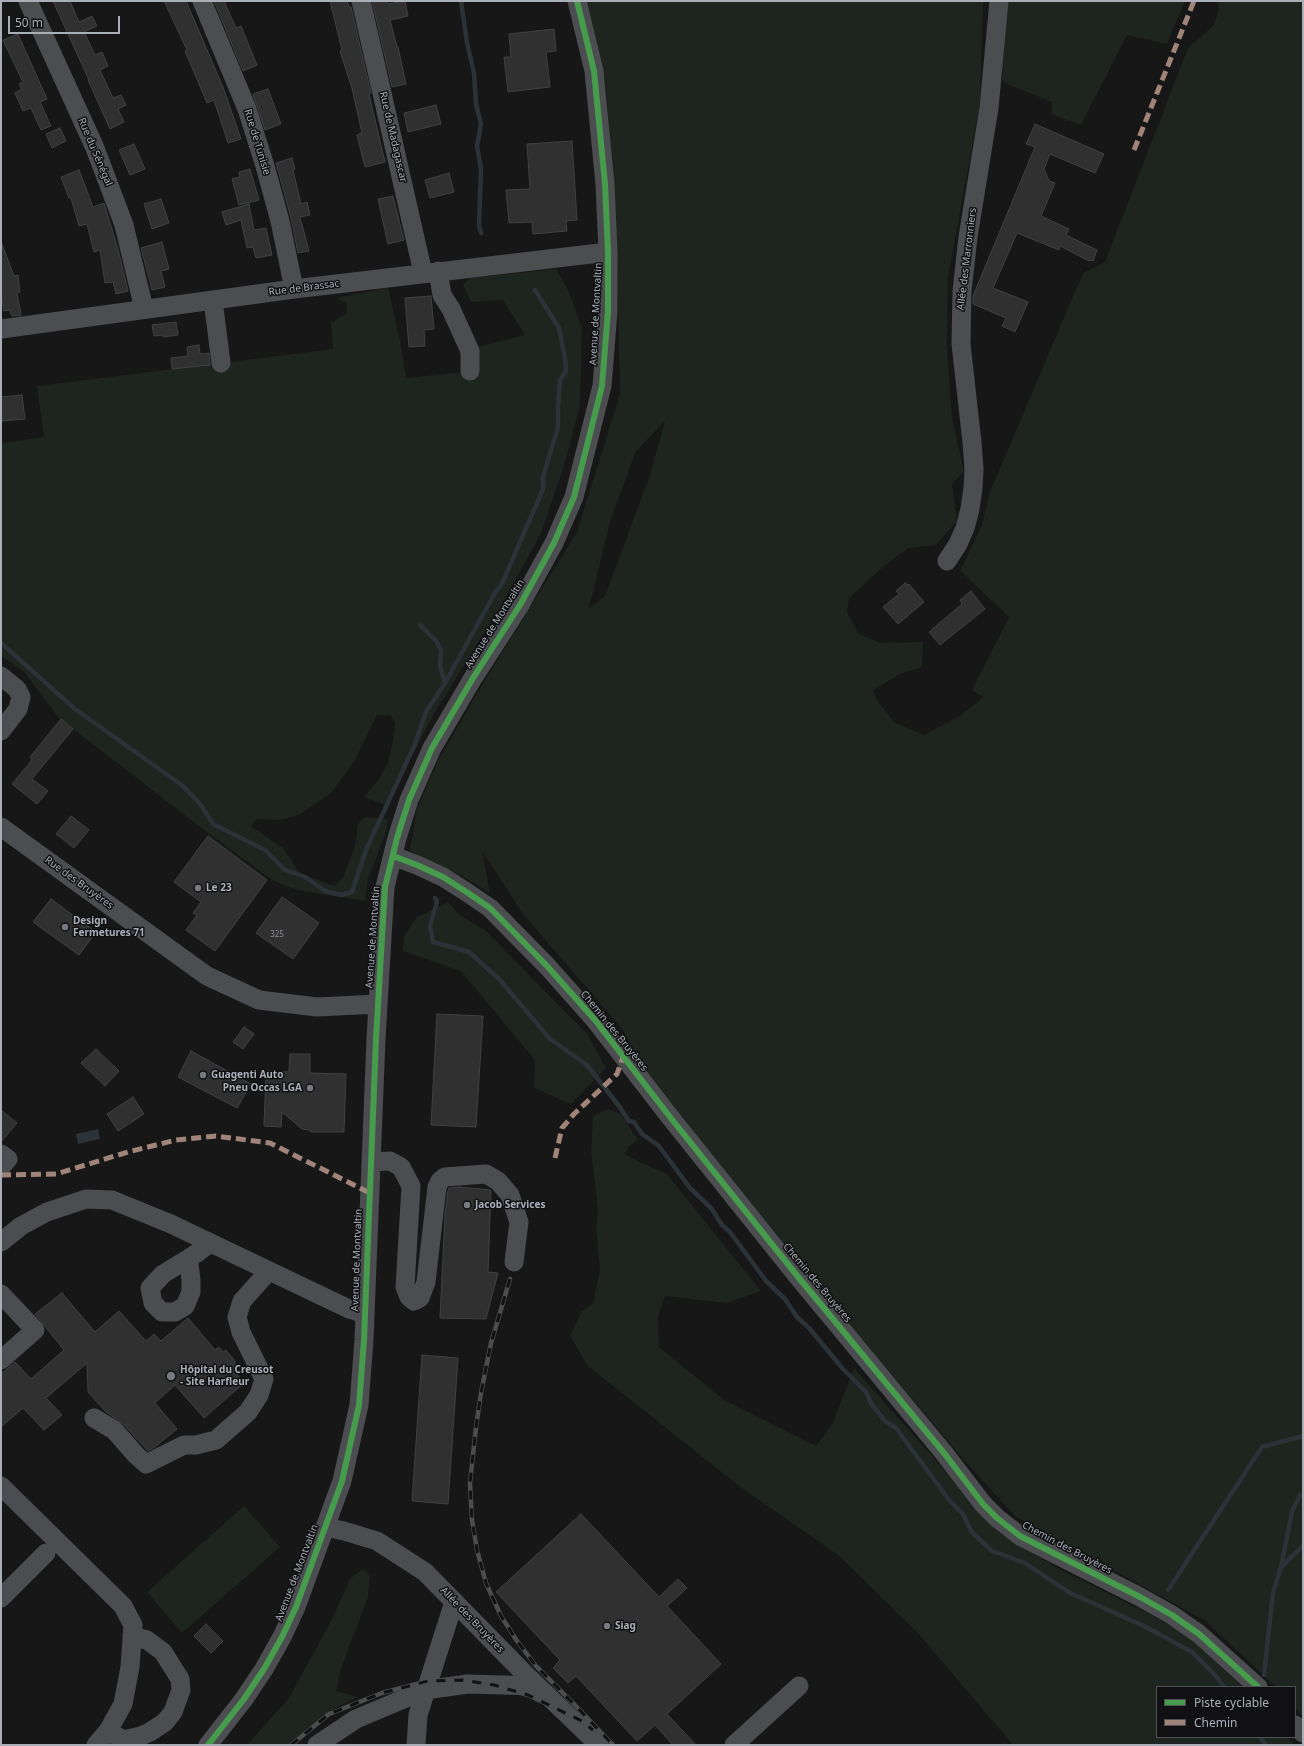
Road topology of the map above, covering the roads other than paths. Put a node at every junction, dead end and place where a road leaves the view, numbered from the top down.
1 (28, 1) edge
2 (202, 1) edge
3 (361, 1) edge
4 (577, 1) edge
5 (998, 1) edge
6 (608, 252) junction
7 (431, 272) junction
8 (294, 289) junction
9 (212, 300) junction
10 (144, 309) junction
11 (1, 330) edge
12 (221, 363) dead end
13 (470, 372) dead end
14 (947, 560) dead end
15 (1, 676) edge
16 (1, 731) edge
17 (1, 826) edge
18 (393, 856) junction
19 (378, 1004) junction
20 (371, 1162) junction
21 (1, 1242) edge
22 (210, 1243) junction
23 (186, 1260) dead end
24 (514, 1262) dead end
25 (269, 1271) junction
26 (1, 1294) edge
27 (365, 1314) junction
28 (1, 1360) edge
29 (94, 1418) dead end
30 (1, 1486) edge
31 (325, 1527) junction
32 (46, 1553) dead end
33 (1, 1598) edge
34 (454, 1602) junction
35 (132, 1636) junction
36 (537, 1686) junction
37 (799, 1686) dead end
38 (1257, 1686) edge
39 (425, 1690) junction
40 (108, 1731) junction
41 (96, 1745) edge
42 (208, 1745) edge
43 (317, 1745) edge
44 (416, 1745) edge
45 (599, 1745) edge
46 (734, 1745) edge

1 - 10 street, Rue du Sénégal
2 - 8 street, Rue de Tunisie
3 - 7 street, Rue de Madagascar
4 - 6 street, Avenue de Montvaltin
5 - 14 street, Allée des Marronniers
6 - 7 street, Rue de Brassac
6 - 18 street, Avenue de Montvaltin
7 - 8 street, Rue de Brassac
7 - 13 street, Rue de Madagascar
8 - 9 street, Rue de Brassac
9 - 10 street, Rue de Brassac
9 - 12 street
10 - 11 street, Rue de Brassac
15 - 16 street
17 - 19 street, Rue des Bruyères
18 - 19 street, Avenue de Montvaltin
18 - 38 street, Chemin des Bruyères
19 - 20 street, Avenue de Montvaltin
20 - 24 street
20 - 27 street, Avenue de Montvaltin
21 - 22 street
22 - 23 street
22 - 25 street
25 - 27 street
25 - 29 street
26 - 28 street
27 - 31 street, Avenue de Montvaltin
30 - 35 street
31 - 34 street, Allée des Bruyères
31 - 42 street, Avenue de Montvaltin
32 - 33 street
34 - 36 street, Allée des Bruyères
34 - 39 street
35 - 40 street
35 - 40 street
36 - 39 street
36 - 45 street, Allée des Bruyères
37 - 46 street
39 - 43 street
39 - 44 street
40 - 41 street

